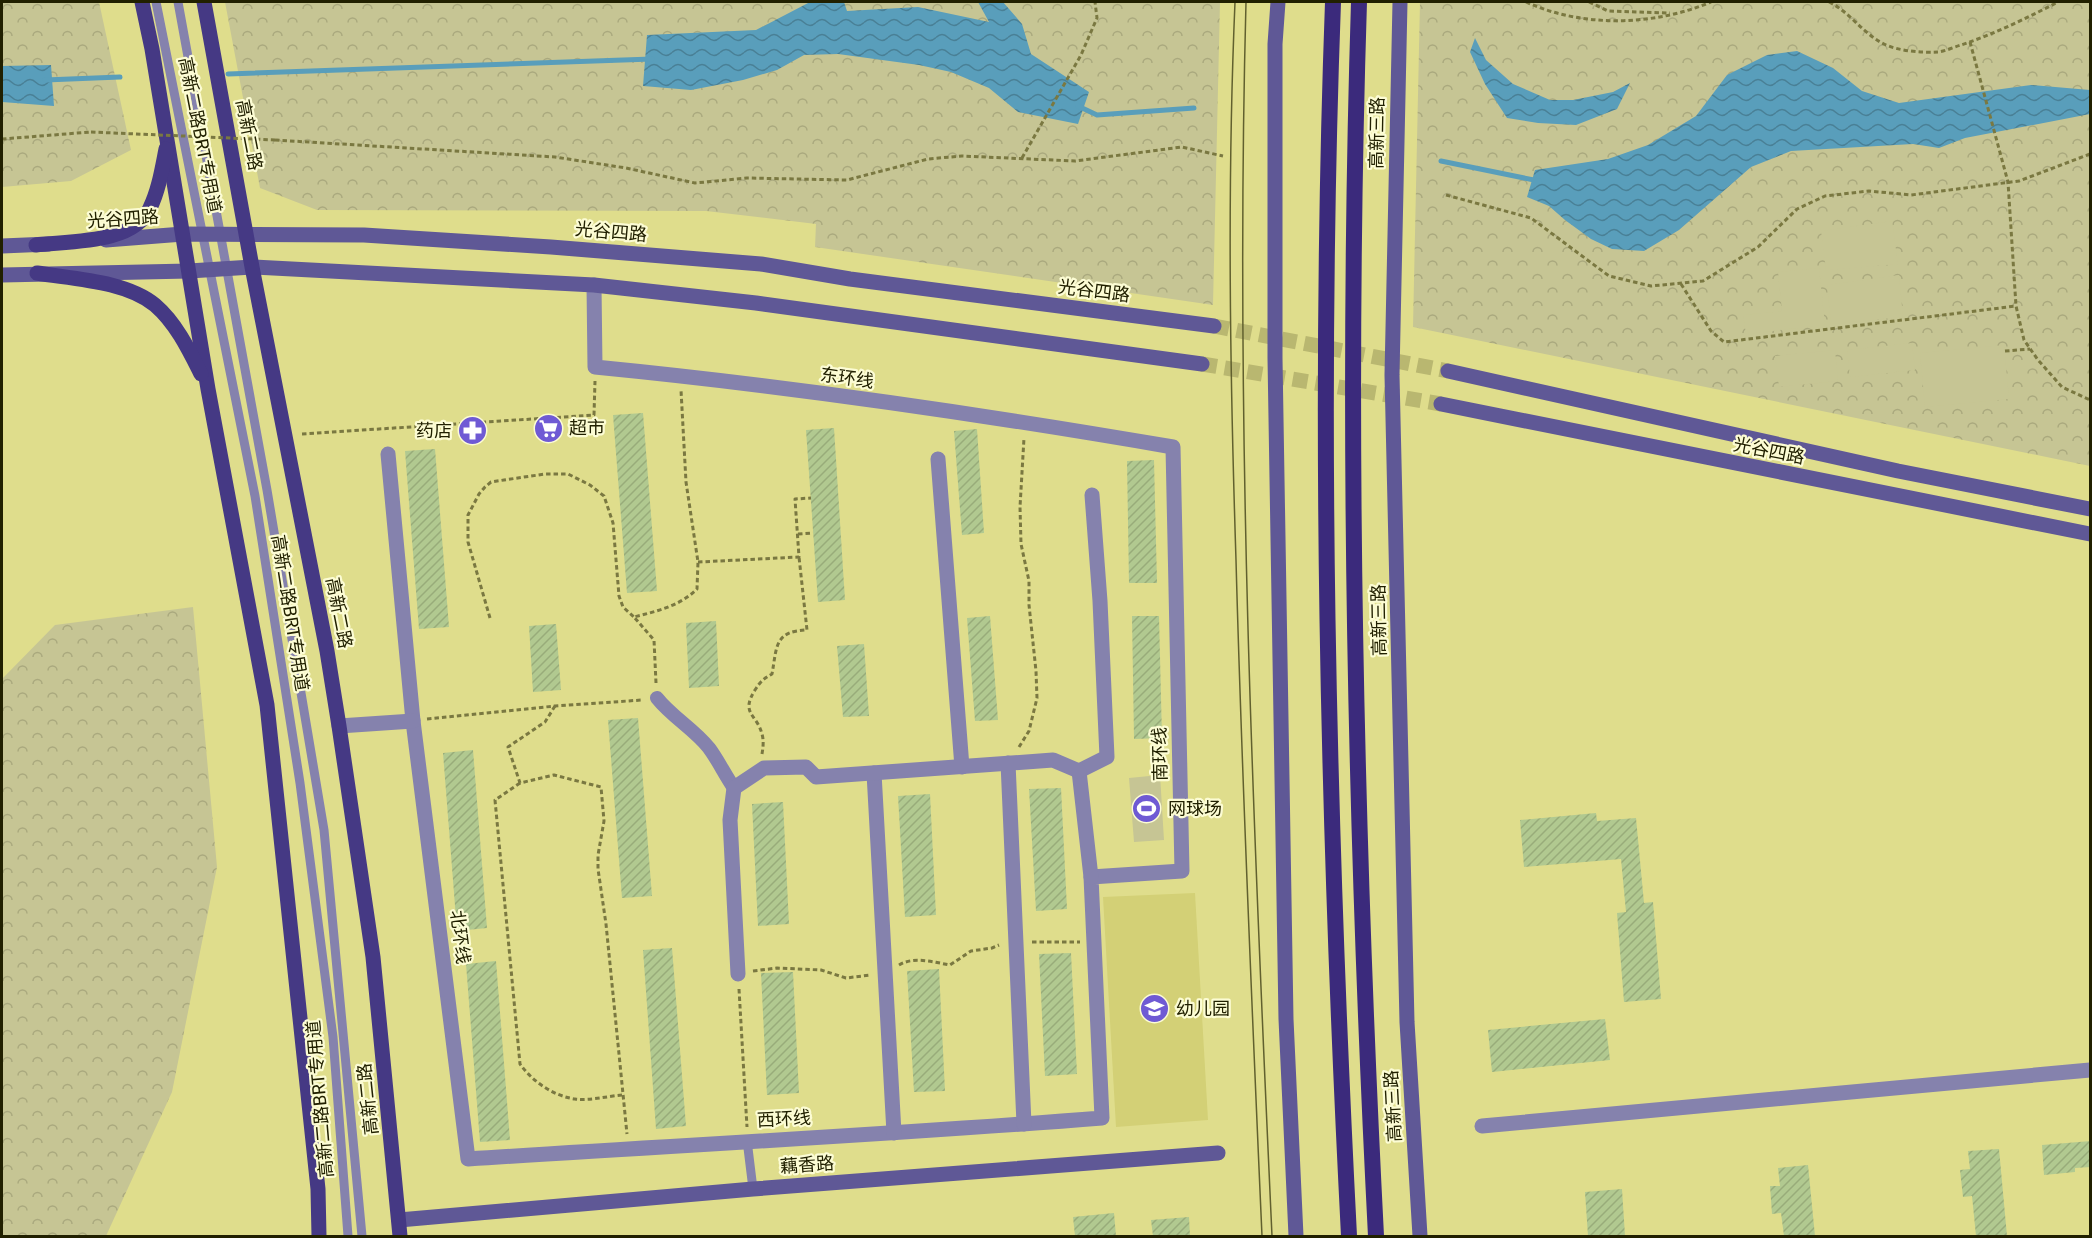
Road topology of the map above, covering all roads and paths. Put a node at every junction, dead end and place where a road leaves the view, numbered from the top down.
1 (142, 2) edge
2 (156, 2) edge
3 (178, 2) edge
4 (204, 2) edge
5 (1095, 2) edge
6 (1278, 2) edge
7 (1333, 2) edge
8 (1359, 2) edge
9 (1400, 2) edge
10 (1526, 2) edge
11 (1589, 2) edge
12 (1711, 2) edge
13 (1829, 2) edge
14 (2058, 2) edge
15 (1678, 14) junction
16 (1970, 42) junction
17 (2, 140) edge
18 (167, 140) junction
19 (2091, 154) edge
20 (1223, 156) dead end
21 (1022, 159) junction
22 (2008, 182) junction
23 (1446, 195) dead end
24 (183, 234) junction
25 (203, 234) junction
26 (220, 234) junction
27 (247, 234) junction
28 (36, 245) junction
29 (2, 246) edge
30 (252, 267) junction
31 (227, 269) junction
32 (210, 270) junction
33 (189, 271) junction
34 (37, 273) junction
35 (2, 275) edge
36 (1680, 283) junction
37 (594, 285) junction
38 (2016, 306) junction
39 (1214, 326) tunnel mouth
40 (2030, 349) junction
41 (2005, 351) dead end
42 (1202, 364) tunnel mouth
43 (595, 367) junction
44 (1448, 371) tunnel mouth
45 (680, 375) junction
46 (208, 389) junction
47 (2091, 400) edge
48 (1441, 404) tunnel mouth
49 (1025, 422) junction
50 (302, 434) dead end
51 (1173, 447) joint
52 (388, 454) dead end
53 (938, 459) dead end
54 (1092, 495) dead end
55 (811, 498) dead end
56 (2091, 508) edge
57 (813, 532) dead end
58 (798, 534) junction
59 (2091, 534) edge
60 (799, 556) junction
61 (698, 562) junction
62 (634, 617) junction
63 (490, 618) dead end
64 (657, 699) junction
65 (555, 706) junction
66 (413, 721) junction
67 (339, 726) junction
68 (1008, 764) junction
69 (962, 767) junction
70 (764, 768) junction
71 (1079, 771) junction
72 (874, 773) junction
73 (520, 783) junction
74 (734, 789) junction
75 (1091, 877) junction
76 (1016, 942) junction
77 (1094, 942) junction
78 (738, 974) junction
79 (885, 974) junction
80 (2091, 1070) edge
81 (622, 1095) junction
82 (1024, 1124) junction
83 (1482, 1126) dead end
84 (894, 1133) junction
85 (747, 1140) junction
86 (628, 1148) junction
87 (1218, 1153) dead end
88 (468, 1159) joint
89 (753, 1188) junction
90 (399, 1220) junction
91 (320, 1236) edge
92 (348, 1236) edge
93 (362, 1236) edge
94 (400, 1236) edge
95 (1296, 1236) edge
96 (1349, 1236) edge
97 (1376, 1236) edge
98 (1420, 1236) edge

1 - 18 main road
2 - 25 lane, 高新二路BRT专用道
3 - 26 lane, 高新二路BRT专用道
4 - 27 main road, 高新二路
5 - 21 path
6 - 95 main road
7 - 96 highway, bridge
8 - 97 highway, 高新三路, bridge
9 - 98 main road, 高新三路
10 - 15 path
11 - 15 path
12 - 15 path
13 - 16 path
14 - 16 path
16 - 22 path
17 - 21 path, bridge
18 - 24 main road
18 - 28 main road
19 - 22 path
20 - 21 path
22 - 36 path
22 - 38 path
23 - 36 path
24 - 25 main road, 光谷四路
24 - 28 main road, 光谷四路
24 - 33 main road
25 - 26 main road, 光谷四路
25 - 32 lane, 高新二路BRT专用道
26 - 27 main road, 光谷四路
26 - 31 lane, 高新二路BRT专用道
27 - 30 main road, 高新二路
27 - 39 main road, 光谷四路
28 - 29 main road, 光谷四路
30 - 31 main road
30 - 37 main road
30 - 67 main road, 高新二路
31 - 32 main road
31 - 93 lane, 高新二路BRT专用道
32 - 33 main road
32 - 92 lane, 高新二路BRT专用道
33 - 34 main road
33 - 46 main road
34 - 35 main road
34 - 46 main road
36 - 38 path
37 - 42 main road
37 - 43 street
38 - 40 path
40 - 41 path
40 - 47 path
43 - 45 street, 东环线
43 - 50 path
44 - 56 main road, 光谷四路
45 - 49 street, 东环线
45 - 61 path
46 - 91 main road
48 - 59 main road, 光谷四路
49 - 51 street, 东环线
49 - 68 path
51 - 75 street, 南环线
52 - 66 street, 北环线
53 - 69 street
54 - 71 street
55 - 58 path
57 - 58 path
58 - 60 path
60 - 61 path
60 - 70 path
61 - 62 path
62 - 63 path
62 - 64 path
64 - 65 path
64 - 74 street
65 - 66 path
65 - 73 path
66 - 67 street
66 - 88 street, 北环线
67 - 90 main road, 高新二路
68 - 69 street
68 - 71 street
68 - 76 street
69 - 72 street
70 - 72 street
70 - 74 street
71 - 75 street
72 - 79 street
73 - 81 path
73 - 81 path
74 - 78 street
75 - 77 street
76 - 77 path
76 - 79 path
76 - 82 street
77 - 82 street, 西环线
78 - 79 path
78 - 85 path
79 - 84 street
80 - 83 street
81 - 86 path
82 - 84 street, 西环线
84 - 85 street, 西环线
85 - 86 street, 西环线
85 - 89 lane
86 - 88 street, 西环线
87 - 89 main road, 藕香路
89 - 90 main road, 藕香路
90 - 94 main road, 高新二路

